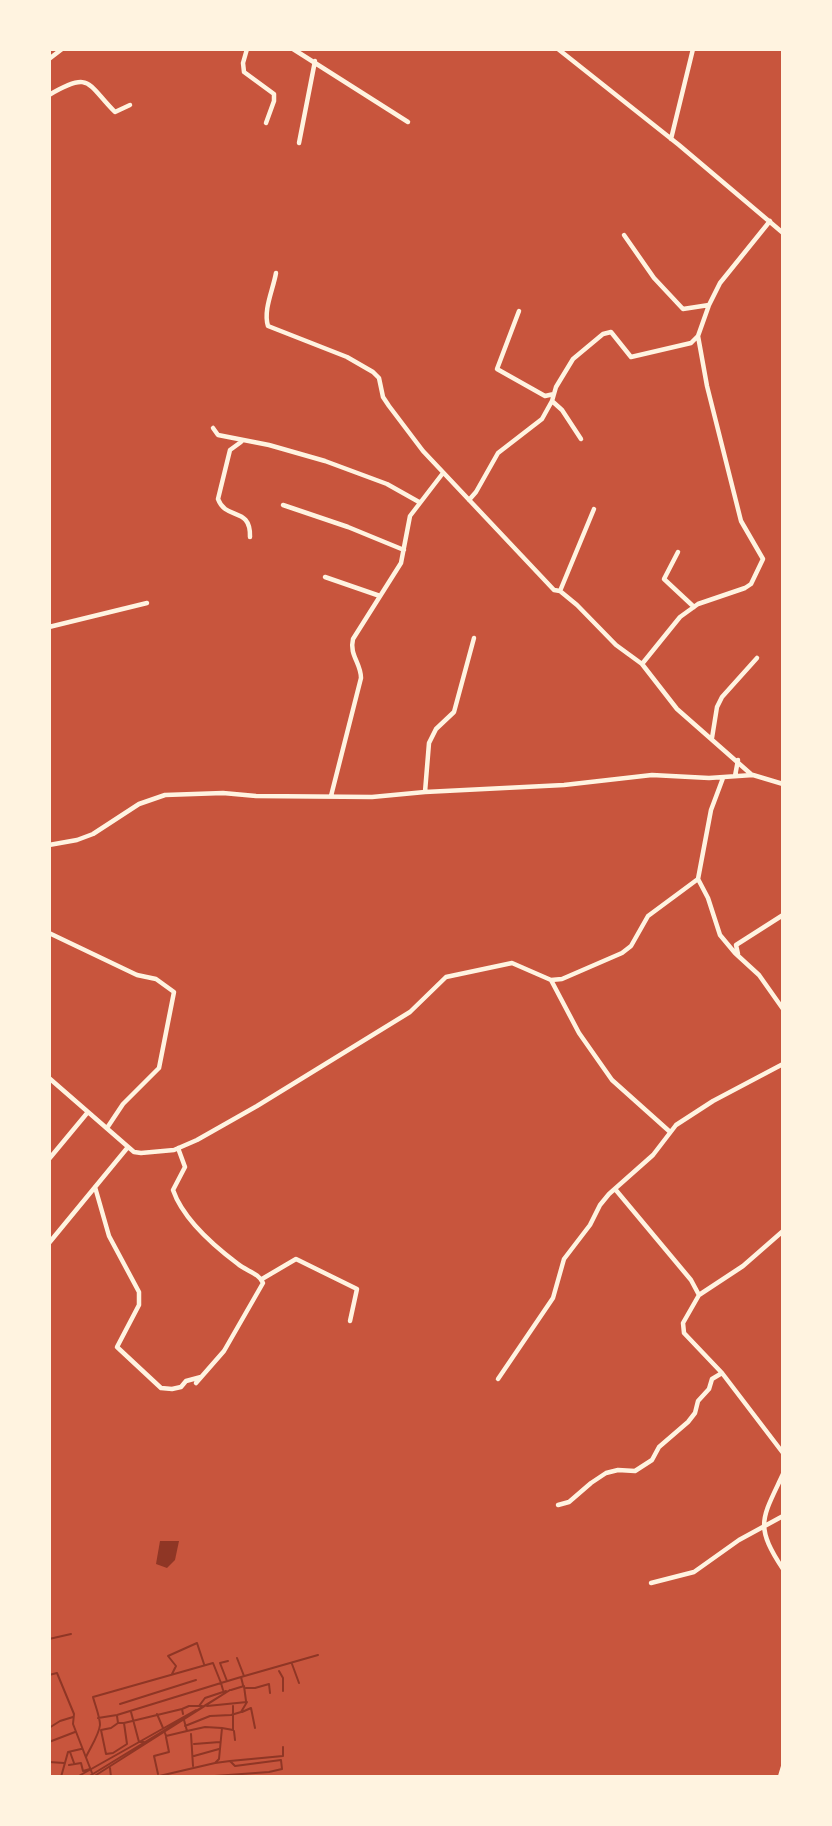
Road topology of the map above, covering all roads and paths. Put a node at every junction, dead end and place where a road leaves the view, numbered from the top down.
1 (62, 49) edge
2 (247, 49) edge
3 (293, 49) edge
4 (558, 49) edge
5 (693, 49) edge
6 (49, 59) edge
7 (315, 61) junction
8 (49, 95) edge
9 (130, 106) dead end
10 (408, 122) dead end
11 (265, 123) dead end
12 (671, 139) junction
13 (299, 143) dead end
14 (770, 221) junction
15 (783, 233) edge
16 (624, 235) dead end
17 (276, 274) dead end
18 (709, 305) junction
19 (519, 312) dead end
20 (698, 336) junction
21 (554, 393) junction
22 (552, 401) junction
23 (214, 428) dead end
24 (581, 439) dead end
25 (242, 441) junction
26 (443, 473) junction
27 (469, 500) junction
28 (419, 502) junction
29 (283, 505) dead end
30 (594, 509) dead end
31 (250, 537) dead end
32 (404, 550) junction
33 (678, 552) dead end
34 (325, 577) dead end
35 (560, 590) junction
36 (380, 596) junction
37 (147, 603) dead end
38 (694, 607) junction
39 (49, 627) edge
40 (474, 638) dead end
41 (757, 658) dead end
42 (642, 664) junction
43 (712, 737) junction
44 (738, 760) junction
45 (753, 775) junction
46 (735, 776) junction
47 (723, 778) junction
48 (783, 784) edge
49 (425, 792) junction
50 (331, 796) junction
51 (49, 845) edge
52 (698, 879) junction
53 (783, 915) edge
54 (49, 933) edge
55 (739, 956) junction
56 (551, 980) junction
57 (783, 1009) edge
58 (783, 1064) edge
59 (49, 1078) edge
60 (88, 1112) junction
61 (107, 1128) junction
62 (669, 1131) junction
63 (128, 1147) junction
64 (178, 1148) junction
65 (49, 1158) edge
66 (95, 1187) junction
67 (615, 1189) junction
68 (783, 1231) edge
69 (49, 1243) edge
70 (262, 1279) junction
71 (699, 1295) junction
72 (350, 1321) dead end
73 (722, 1373) junction
74 (201, 1377) junction
75 (498, 1379) dead end
76 (196, 1383) dead end
77 (783, 1453) edge
78 (783, 1474) edge
79 (558, 1505) dead end
80 (783, 1516) edge
81 (763, 1527) junction
82 (783, 1569) edge
83 (651, 1583) dead end
84 (783, 1767) edge
85 (780, 1777) edge

1 - 6 street
2 - 11 street
3 - 7 street
4 - 12 street
5 - 12 street
7 - 10 street
7 - 13 street
8 - 9 street
12 - 14 street
14 - 15 street
14 - 18 street
16 - 18 street
17 - 26 street
18 - 20 street
19 - 21 street
20 - 21 street
20 - 38 street
21 - 22 street
22 - 24 street
22 - 27 street
23 - 25 street
25 - 28 street
25 - 31 street
26 - 27 street
26 - 28 street
27 - 35 street
28 - 32 street
29 - 32 street
30 - 35 street
32 - 36 street
33 - 38 street
34 - 36 street
35 - 42 street
36 - 50 street
37 - 39 street
38 - 42 street
40 - 49 street
41 - 43 street
42 - 43 street
43 - 44 street
44 - 45 street
44 - 46 street
45 - 46 street
45 - 48 street
46 - 47 street
47 - 49 street
47 - 52 street
49 - 50 street
50 - 51 street
52 - 55 street
52 - 56 street
53 - 55 street
54 - 61 street
55 - 57 street
56 - 62 street
56 - 64 street
58 - 62 street
59 - 60 street
60 - 61 street
60 - 65 street
61 - 63 street
62 - 67 street
63 - 64 street
63 - 66 street
64 - 70 street
66 - 69 street
66 - 74 street
67 - 71 street
67 - 75 street
68 - 71 street
70 - 72 street
70 - 74 street
71 - 73 street
73 - 77 street
73 - 79 street
74 - 76 street
78 - 81 street
80 - 81 street
81 - 82 street
81 - 83 street
84 - 85 street

